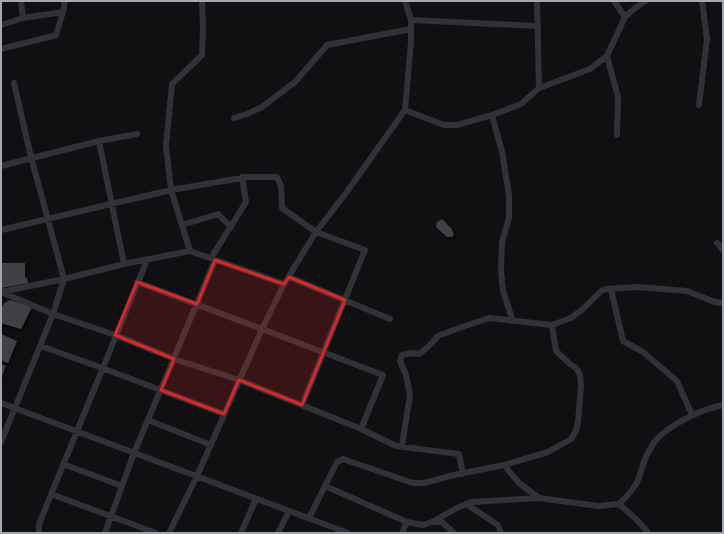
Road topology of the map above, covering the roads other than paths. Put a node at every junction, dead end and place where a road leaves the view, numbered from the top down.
1 (21, 1) edge
2 (65, 1) edge
3 (202, 1) edge
4 (406, 1) edge
5 (536, 1) edge
6 (614, 1) edge
7 (646, 1) edge
8 (702, 1) edge
9 (63, 12) junction
10 (625, 17) junction
11 (23, 18) junction
12 (411, 20) junction
13 (1, 25) edge
14 (538, 26) junction
15 (411, 29) junction
16 (1, 49) edge
17 (607, 56) junction
18 (14, 83) dead end
19 (539, 88) junction
20 (699, 105) dead end
21 (405, 110) junction
22 (492, 115) junction
23 (234, 118) dead end
24 (137, 134) dead end
25 (617, 135) dead end
26 (99, 141) junction
27 (31, 158) junction
28 (1, 166) edge
29 (242, 177) junction
30 (171, 190) junction
31 (112, 204) junction
32 (47, 219) junction
33 (182, 225) junction
34 (231, 227) junction
35 (1, 230) edge
36 (316, 232) junction
37 (717, 243) dead end
38 (723, 250) edge
39 (190, 251) junction
40 (213, 259) junction
41 (146, 260) junction
42 (124, 264) junction
43 (289, 277) junction
44 (64, 279) junction
45 (137, 282) junction
46 (284, 284) junction
47 (611, 289) junction
48 (345, 300) junction
49 (723, 302) edge
50 (197, 304) junction
51 (53, 314) junction
52 (390, 319) dead end
53 (513, 321) junction
54 (552, 325) junction
55 (262, 329) junction
56 (115, 335) junction
57 (41, 346) junction
58 (323, 352) junction
59 (174, 359) junction
60 (102, 368) junction
61 (239, 380) junction
62 (161, 390) junction
63 (1, 403) edge
64 (302, 405) junction
65 (723, 406) edge
66 (15, 408) junction
67 (224, 414) junction
68 (692, 415) junction
69 (148, 420) junction
70 (361, 429) junction
71 (77, 431) junction
72 (1, 442) edge
73 (210, 445) junction
74 (402, 446) junction
75 (134, 453) junction
76 (63, 464) junction
77 (504, 465) junction
78 (463, 474) junction
79 (197, 476) junction
80 (122, 486) junction
81 (325, 486) junction
82 (51, 494) junction
83 (539, 498) junction
84 (256, 499) junction
85 (466, 504) junction
86 (619, 504) junction
87 (289, 511) junction
88 (111, 516) junction
89 (309, 518) junction
90 (407, 522) junction
91 (432, 522) junction
92 (38, 533) edge
93 (105, 533) edge
94 (156, 533) edge
95 (170, 533) edge
96 (240, 533) edge
97 (278, 533) edge
98 (348, 533) edge
99 (402, 533) edge
100 (454, 533) edge
101 (501, 533) edge
102 (648, 533) edge

1 - 11 street
2 - 9 street
3 - 30 street
4 - 12 street
5 - 14 street
6 - 10 street
7 - 10 street
8 - 20 street
9 - 11 street
9 - 16 street
10 - 17 street
11 - 13 street
12 - 14 street
12 - 15 street
14 - 19 street
15 - 21 street
15 - 23 street
17 - 19 street
17 - 25 street
18 - 27 street
19 - 22 street
21 - 22 street
21 - 36 street
22 - 53 street
24 - 26 street
26 - 27 street
26 - 31 street
27 - 28 street
27 - 32 street
29 - 30 street
29 - 34 street
29 - 36 street
30 - 31 street
30 - 33 street
31 - 32 street
31 - 42 street
32 - 35 street
32 - 44 street
33 - 34 street
33 - 39 street
34 - 40 street
36 - 43 street
36 - 48 street
37 - 38 street
39 - 40 street
39 - 41 street
40 - 46 street
40 - 50 street
41 - 42 street
41 - 45 street
42 - 44 street
43 - 46 street
43 - 48 street
44 - 51 street
44 - 51 street
45 - 50 street
45 - 56 street
46 - 55 street
47 - 49 street
47 - 54 street
47 - 68 street
48 - 52 street
48 - 58 street
50 - 55 street
50 - 59 street
51 - 56 street
51 - 57 street
53 - 54 street
53 - 74 street
54 - 77 street
55 - 58 street
55 - 61 street
56 - 59 street
56 - 60 street
57 - 60 street
57 - 66 street
58 - 64 street
58 - 70 street
59 - 61 street
59 - 62 street
60 - 62 street
60 - 71 street
61 - 64 street
61 - 67 street
62 - 67 street
62 - 69 street
63 - 66 street
64 - 70 street
65 - 68 street
66 - 71 street
66 - 72 street
67 - 73 street
68 - 86 street
69 - 73 street
69 - 75 street
70 - 74 street
71 - 75 street
71 - 76 street
73 - 79 street
74 - 78 street
75 - 79 street
75 - 80 street
76 - 80 street
76 - 82 street
77 - 78 street
77 - 83 street
78 - 81 street
79 - 84 street
79 - 95 street
80 - 88 street
81 - 89 street
81 - 90 street
82 - 88 street
82 - 92 street
83 - 85 street
83 - 86 street
84 - 87 street
84 - 96 street
85 - 91 street
85 - 101 street
86 - 102 street
87 - 89 street
87 - 97 street
88 - 93 street
88 - 94 street
89 - 98 street
90 - 91 street
90 - 99 street
91 - 100 street

